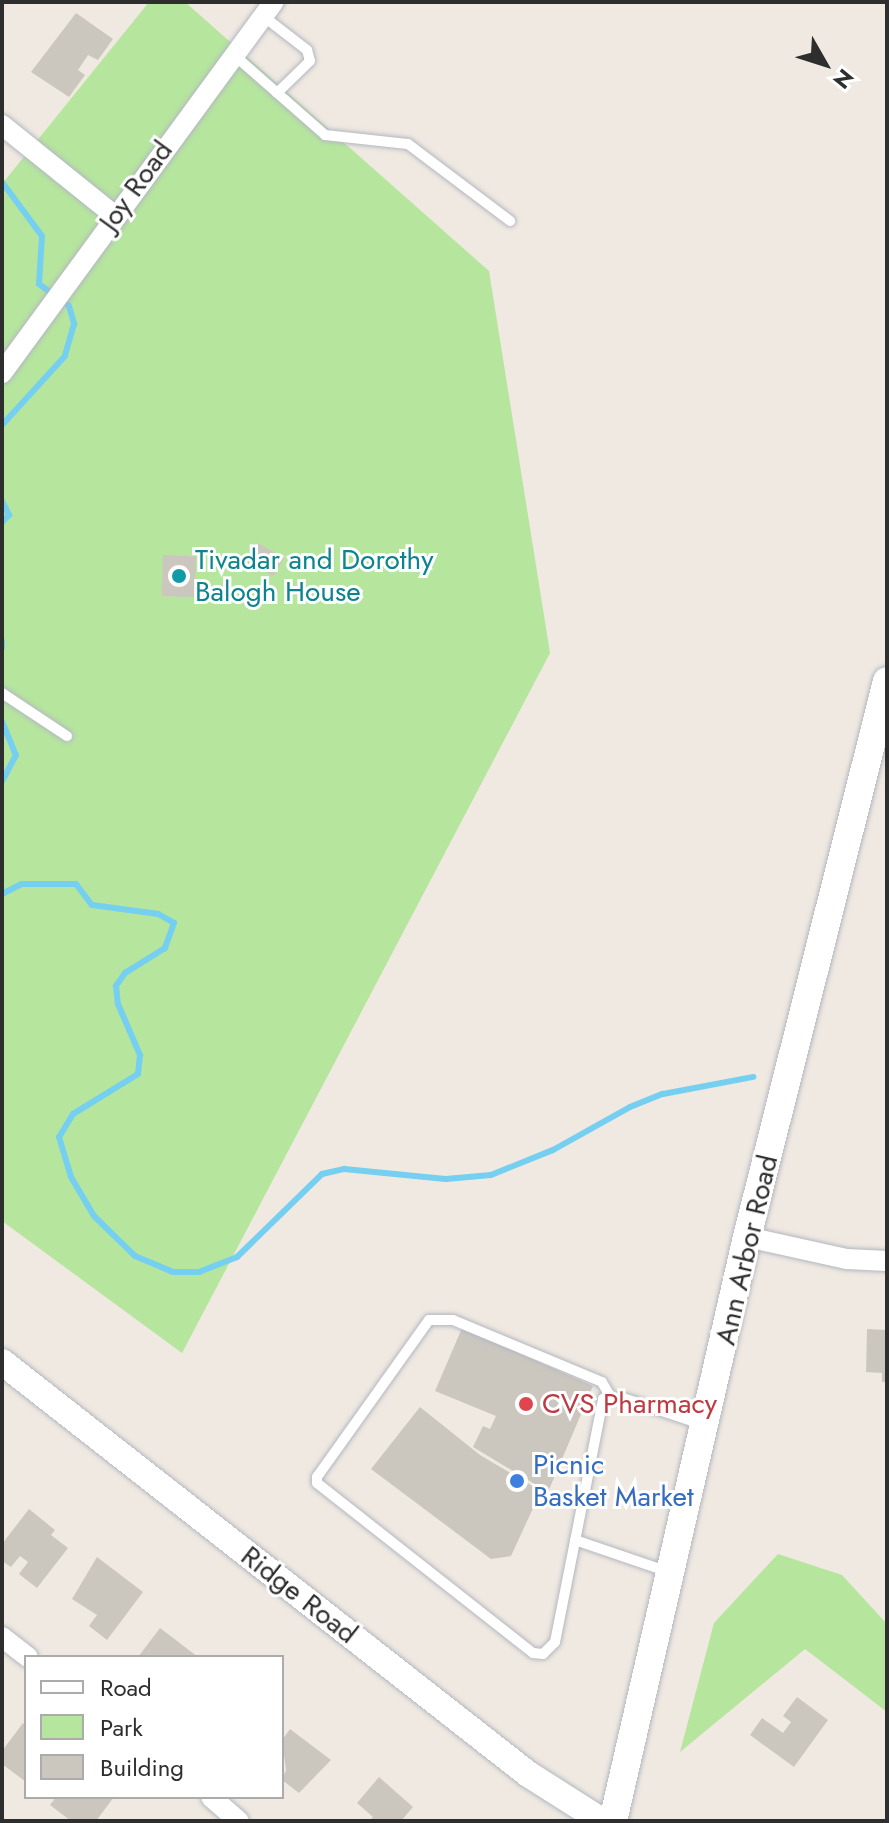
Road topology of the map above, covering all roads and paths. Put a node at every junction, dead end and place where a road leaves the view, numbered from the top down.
1 (268, 9) edge
2 (234, 55) junction
3 (277, 93) junction
4 (2, 125) edge
5 (114, 215) junction
6 (510, 221) dead end
7 (2, 373) edge
8 (887, 681) edge
9 (2, 693) edge
10 (67, 736) dead end
11 (747, 1237) junction
12 (887, 1261) edge
13 (2, 1362) edge
14 (610, 1396) junction
15 (707, 1426) junction
16 (575, 1540) junction
17 (671, 1573) junction
18 (2, 1637) edge
19 (25, 1655) edge
20 (213, 1799) edge
21 (239, 1821) edge
22 (602, 1821) edge
23 (613, 1821) edge

1 - 2 street, Joy Road
1 - 3 lane
2 - 3 lane
2 - 5 street, Joy Road
3 - 6 lane
4 - 5 street
5 - 7 street, Joy Road
8 - 11 main road, Ann Arbor Road
9 - 10 lane
11 - 12 street
11 - 15 main road, Ann Arbor Road
13 - 22 street, Ridge Road
14 - 15 lane
14 - 16 lane
14 - 16 lane
15 - 17 main road, Ann Arbor Road
16 - 17 lane
17 - 23 main road, Ann Arbor Road
18 - 19 street
20 - 21 street

